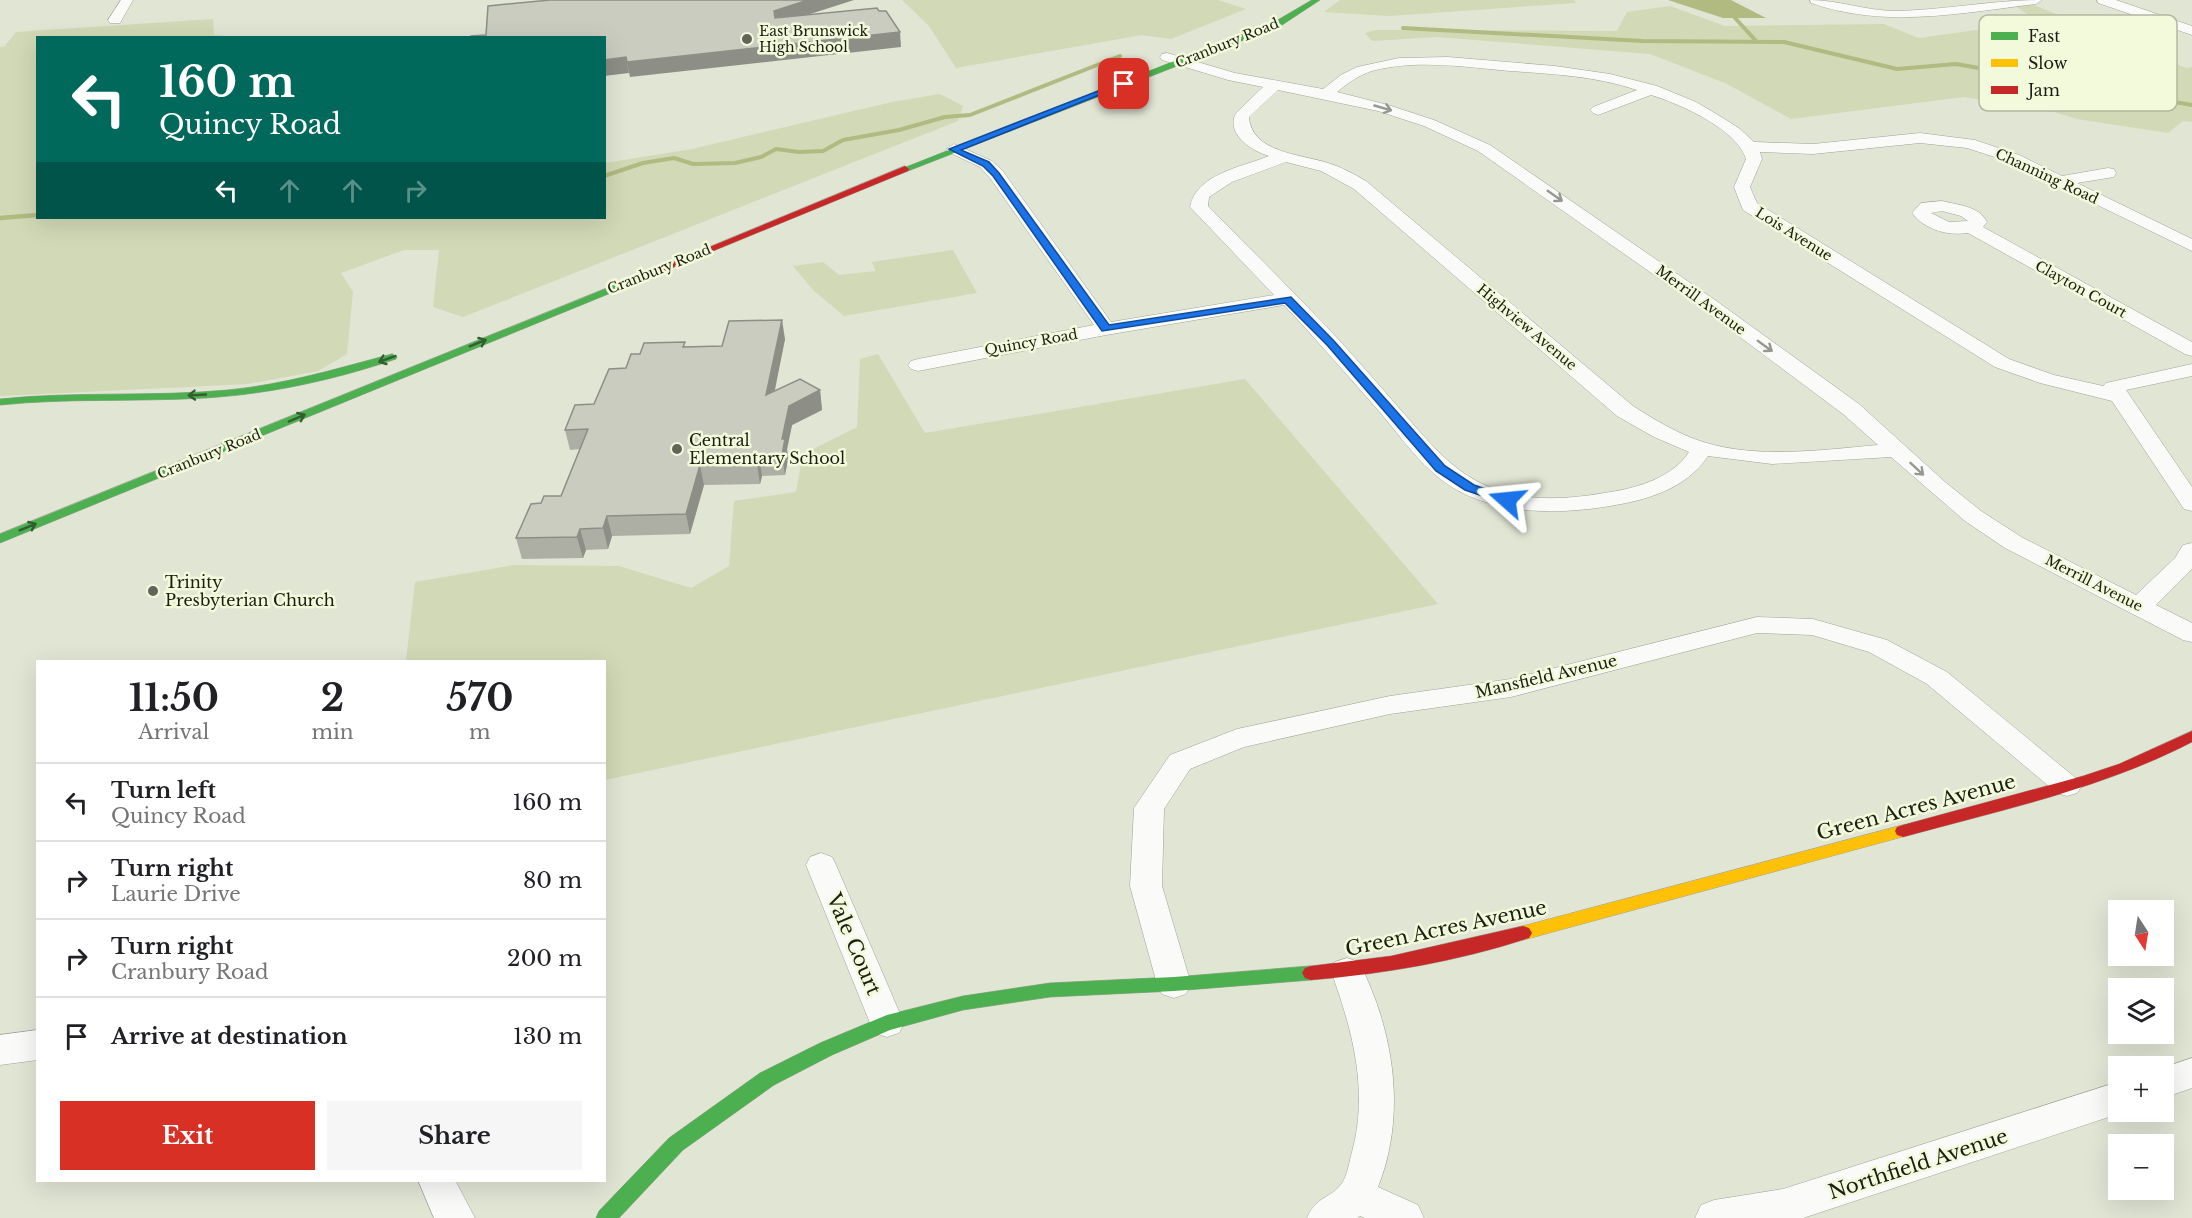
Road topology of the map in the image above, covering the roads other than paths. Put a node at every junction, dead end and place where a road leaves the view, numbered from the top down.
1 (127, 0) edge
2 (1294, 0) edge
3 (1317, 0) edge
4 (1816, 0) edge
5 (2036, 0) edge
6 (2138, 0) edge
7 (2108, 2) edge
8 (2146, 15) edge
9 (115, 20) dead end
10 (2177, 26) edge
11 (2192, 31) edge
12 (1174, 60) junction
13 (1274, 86) junction
14 (1652, 89) junction
15 (1326, 94) junction
16 (1598, 110) dead end
17 (1750, 147) junction
18 (954, 149) junction
19 (1283, 157) junction
20 (2109, 173) dead end
21 (2060, 181) junction
22 (1971, 227) dead end
23 (2192, 246) edge
24 (557, 296) dead end
25 (1287, 299) junction
26 (1106, 329) junction
27 (2192, 350) edge
28 (401, 354) dead end
29 (918, 365) dead end
30 (2192, 370) edge
31 (228, 393) junction
32 (2120, 397) junction
33 (0, 402) edge
34 (265, 402) dead end
35 (262, 419) dead end
36 (243, 440) junction
37 (1701, 449) junction
38 (1898, 450) junction
39 (2192, 504) edge
40 (0, 539) edge
41 (2192, 550) edge
42 (2140, 606) junction
43 (2192, 634) edge
44 (2192, 736) edge
45 (2067, 786) junction
46 (821, 865) dead end
47 (1347, 971) junction
48 (1174, 984) junction
49 (887, 1023) junction
50 (36, 1045) edge
51 (0, 1050) edge
52 (2192, 1073) edge
53 (2174, 1079) edge
54 (2108, 1101) edge
55 (437, 1182) edge
56 (1355, 1195) junction
57 (456, 1218) edge
58 (606, 1218) edge
59 (1326, 1218) edge
60 (1405, 1218) edge
61 (1714, 1218) edge

1 - 9 street
2 - 12 main road, Cranbury Road
3 - 12 main road, Cranbury Road
4 - 5 street
6 - 7 street
7 - 8 street
10 - 11 street
12 - 13 street, Merrill Avenue
12 - 18 main road, Cranbury Road
12 - 24 main road, Cranbury Road
13 - 15 street, Merrill Avenue
13 - 19 street, Highview Avenue
14 - 15 street
14 - 16 street
14 - 17 street
15 -> 38 street, Merrill Avenue
17 - 21 street, Channing Road
17 - 32 street, Lois Avenue
18 - 26 street
36 -> 18 main road, Cranbury Road
19 - 25 street
19 - 37 street, Highview Avenue
20 - 21 street
21 - 23 street, Channing Road
22 - 27 street, Clayton Court
25 - 26 street, Quincy Road
25 - 37 street
26 - 29 street, Quincy Road
28 -> 31 main road
30 - 32 street
31 -> 33 main road
31 - 34 main road
32 - 39 street
35 - 36 main road
40 -> 36 main road, Cranbury Road
37 - 38 street, Highview Avenue
38 -> 42 street, Merrill Avenue
41 - 42 street
42 - 43 street, Merrill Avenue
44 - 45 main road, Green Acres Avenue
45 - 47 main road, Green Acres Avenue
45 - 48 street, Mansfield Avenue
46 - 49 street, Vale Court
47 - 48 main road, Green Acres Avenue
47 - 56 street
48 - 49 main road, Green Acres Avenue
49 - 58 main road, Green Acres Avenue
50 - 51 street
52 - 53 street
54 - 61 street, Northfield Avenue
55 - 57 street
56 - 59 street
56 - 60 street

